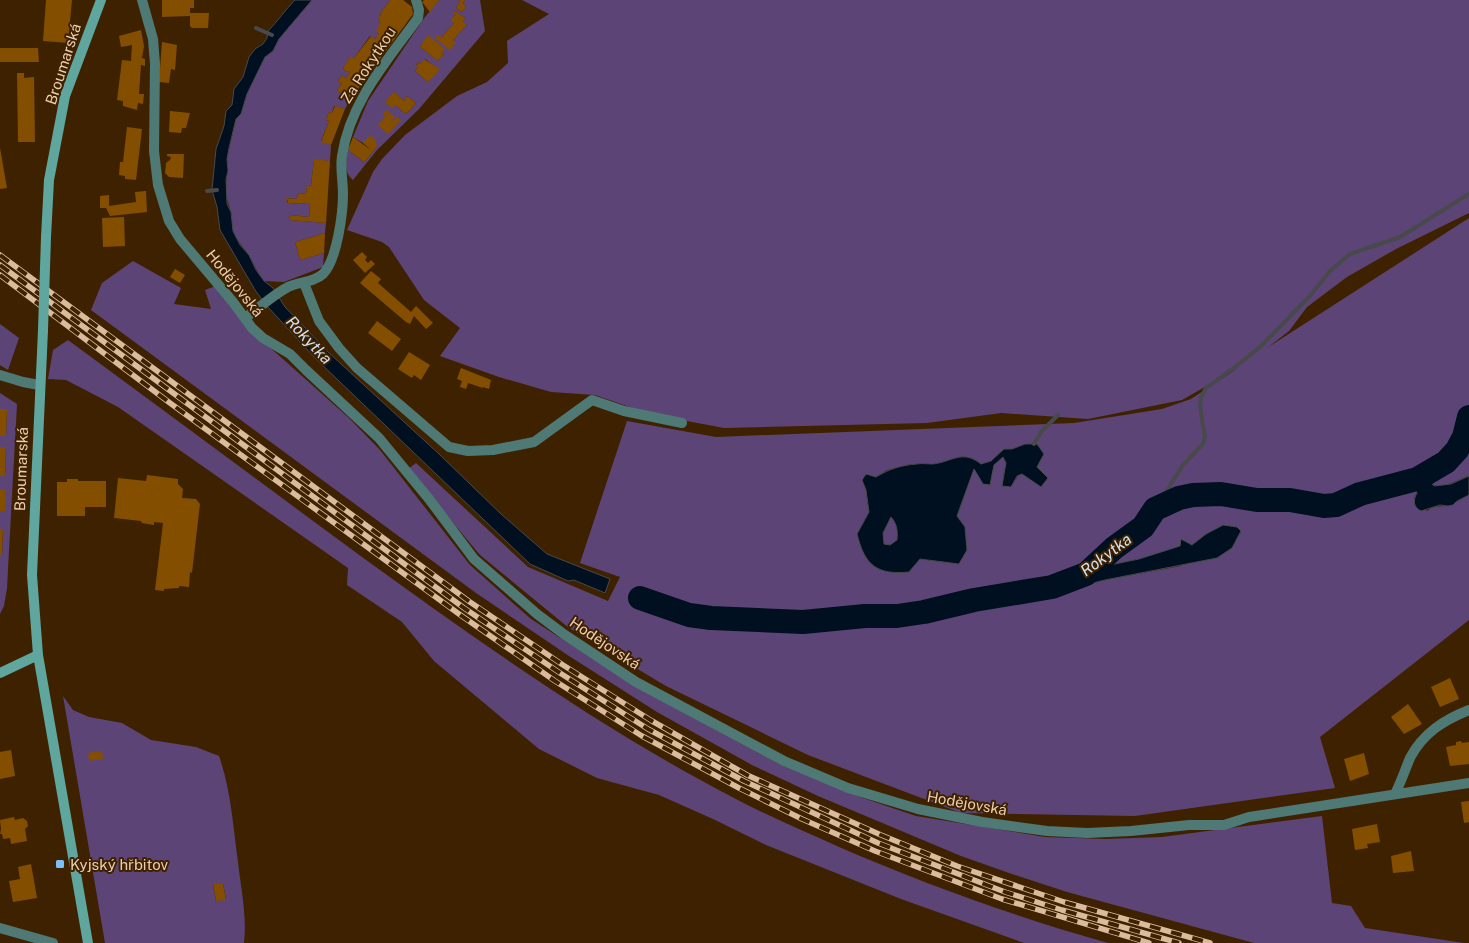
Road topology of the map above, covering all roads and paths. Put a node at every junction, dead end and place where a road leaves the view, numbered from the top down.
1 (101, 0) edge
2 (142, 0) edge
3 (416, 0) edge
4 (304, 283) junction
5 (245, 318) junction
6 (0, 375) edge
7 (39, 385) junction
8 (682, 423) dead end
9 (38, 655) junction
10 (0, 673) edge
11 (1469, 710) edge
12 (1469, 783) edge
13 (1395, 794) junction
14 (0, 928) edge
15 (54, 943) edge
16 (88, 943) edge

1 - 7 street, Broumarská, bridge
2 - 5 street, Hodějovská
3 - 4 street, Za Rokytkou
4 - 5 street, Za Rokytkou
4 - 8 street
5 - 13 street, Hodějovská
6 - 7 street
7 - 9 street, Broumarská
9 - 10 street
9 - 16 street, Broumarská
11 - 13 street
12 - 13 street, Hodějovská
14 - 15 street

